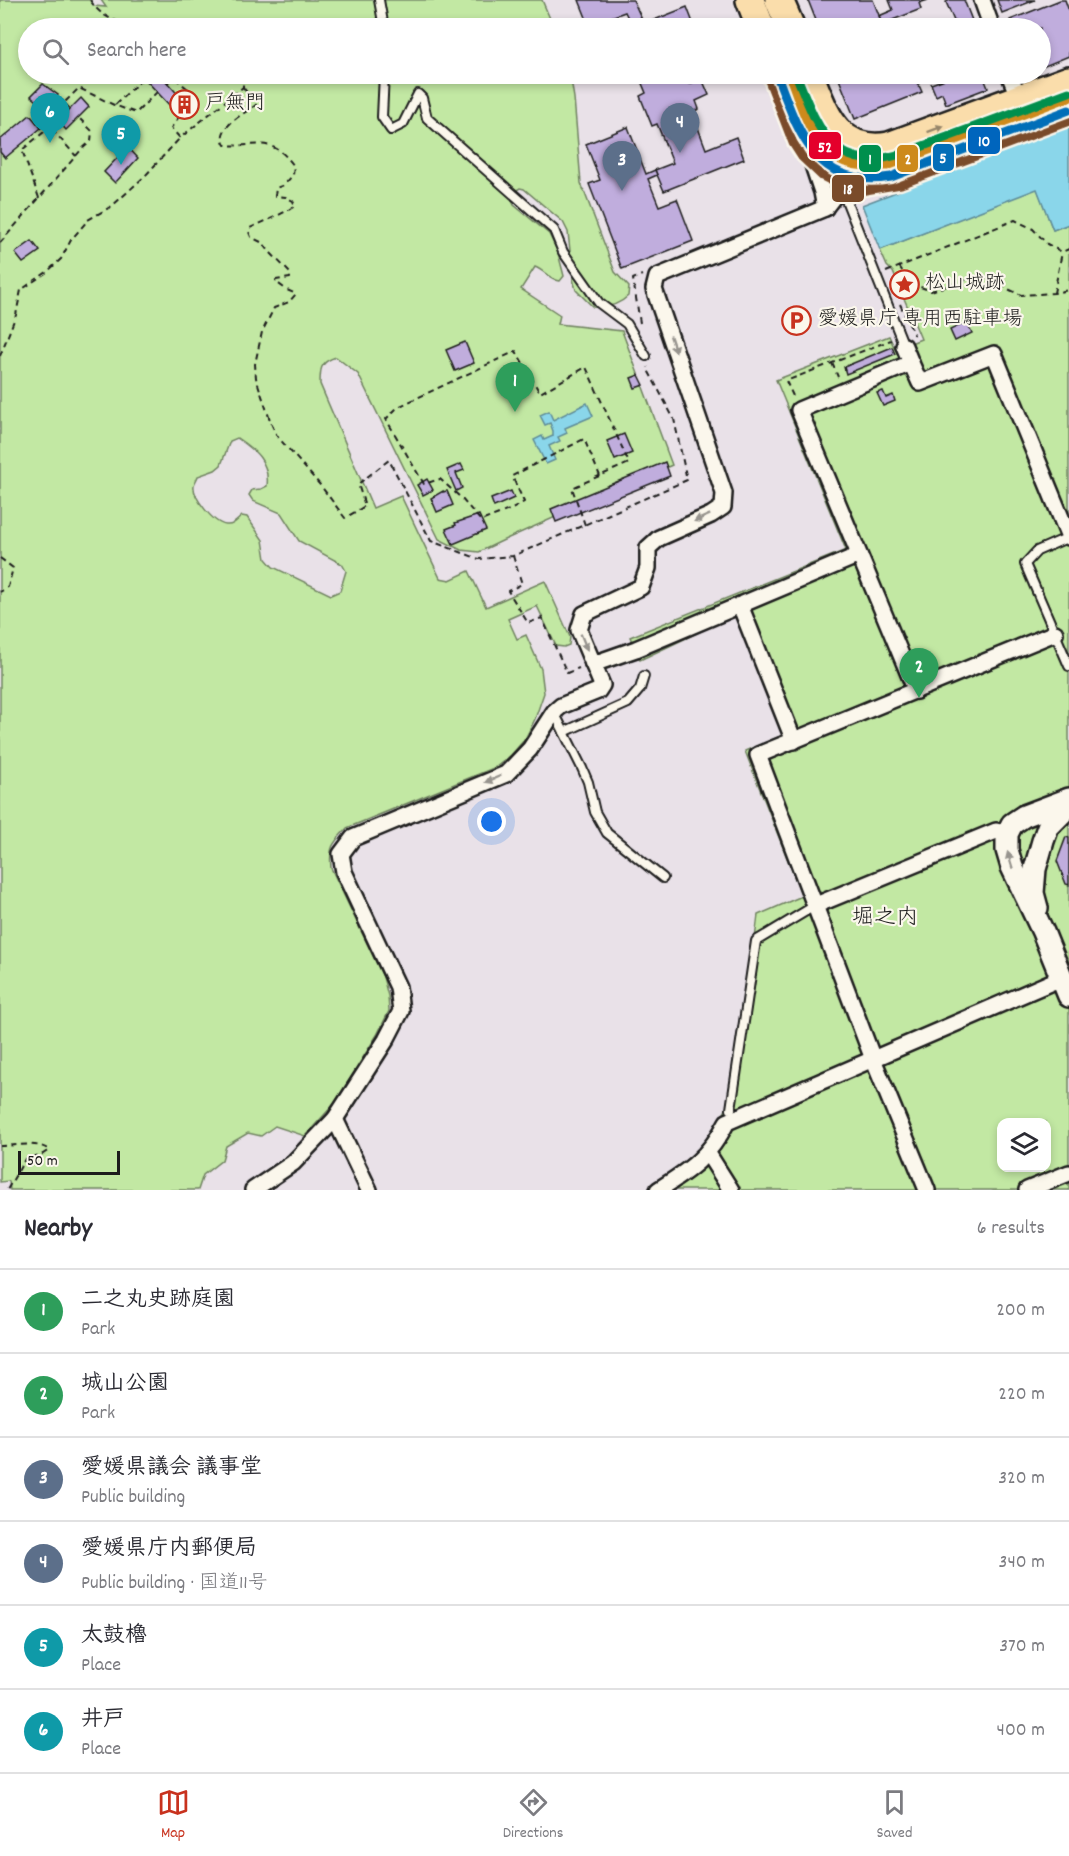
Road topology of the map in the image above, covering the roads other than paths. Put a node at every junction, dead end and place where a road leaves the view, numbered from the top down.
1 (379, 0) edge
2 (780, 0) edge
3 (981, 0) edge
4 (755, 13) edge
5 (382, 18) edge
6 (786, 18) edge
7 (988, 18) edge
8 (1069, 80) edge
9 (1051, 82) edge
10 (384, 84) edge
11 (783, 84) edge
12 (813, 84) edge
13 (1032, 84) edge
14 (1014, 86) edge
15 (1069, 108) edge
16 (827, 117) junction
17 (804, 139) junction
18 (880, 147) junction
19 (838, 183) junction
20 (825, 208) junction
21 (899, 342) joint
22 (646, 356) road end
23 (911, 363) junction
24 (1069, 537) edge
25 (860, 555) junction
26 (740, 605) junction
27 (1055, 633) junction
28 (593, 664) junction
29 (1069, 666) edge
30 (645, 676) dead end
31 (916, 691) junction
32 (554, 712) junction
33 (564, 732) junction
34 (794, 741) junction
35 (1069, 799) edge
36 (1069, 806) edge
37 (1024, 816) junction
38 (1048, 827) junction
39 (1007, 834) junction
40 (663, 878) dead end
41 (816, 905) junction
42 (1043, 932) junction
43 (1065, 987) edge
44 (873, 1059) junction
45 (731, 1109) dead end
46 (335, 1119) junction
47 (707, 1152) junction
48 (1069, 1173) edge
49 (253, 1190) edge
50 (369, 1190) edge
51 (658, 1190) edge
52 (731, 1190) edge
53 (927, 1190) edge
54 (1027, 1190) edge

1 - 5 lane
2 - 4 street
2 - 6 highway
3 - 7 street
8 - 9 highway
10 - 22 lane
11 - 17 highway
12 - 16 highway
13 - 14 highway
18 -> 14 highway
15 - 19 highway
16 - 18 highway
16 - 19 street
17 - 19 highway
17 - 20 street
18 - 19 street
19 - 20 street
19 - 21 lane
20 -> 28 street
21 - 23 street
23 - 24 street
23 - 25 street
24 - 27 lane
25 - 26 street
25 - 31 street
26 - 28 street
26 - 34 street
27 - 29 lane
27 - 31 street
28 - 32 street
30 - 33 lane
31 - 34 street
32 - 33 lane
32 -> 46 street
33 - 40 lane
34 - 41 street
35 - 37 street
36 - 38 street
37 - 38 street
37 - 39 street
38 - 42 street
39 - 41 street
42 -> 39 street
41 - 44 street
41 - 45 lane
42 - 43 street
43 - 44 street
44 - 47 street
44 - 53 street
46 - 49 street
46 - 50 street
47 - 51 street
47 - 52 street
48 - 54 street

